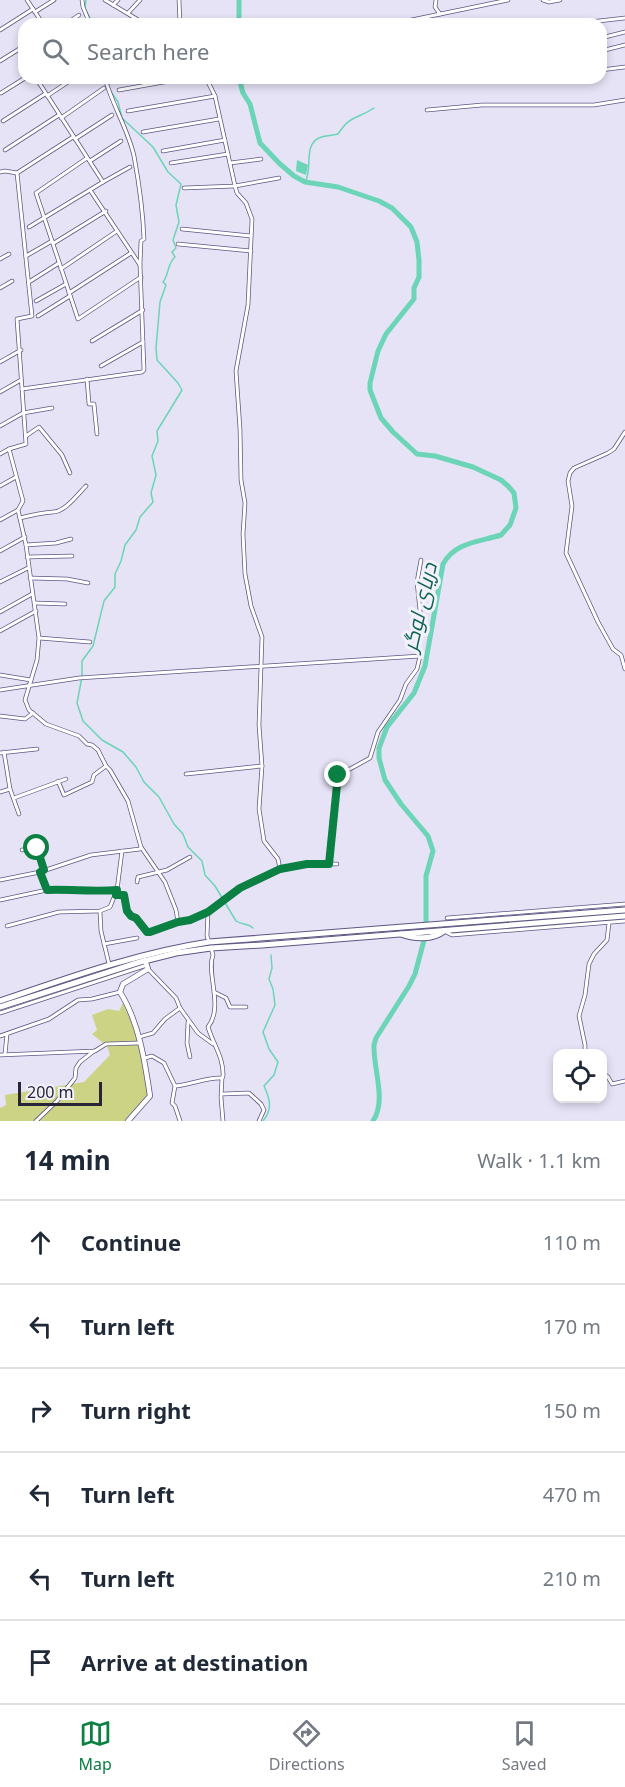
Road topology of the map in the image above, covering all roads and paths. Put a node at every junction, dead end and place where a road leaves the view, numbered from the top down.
1 (27, 0) edge
2 (54, 0) edge
3 (82, 0) edge
4 (105, 0) edge
5 (118, 0) edge
6 (140, 0) edge
7 (179, 0) edge
8 (435, 0) edge
9 (508, 0) edge
10 (543, 0) edge
11 (560, 0) edge
12 (113, 5) junction
13 (34, 11) junction
14 (128, 13) junction
15 (79, 15) dead end
16 (440, 15) junction
17 (21, 18) edge
18 (39, 18) edge
19 (75, 18) edge
20 (88, 18) edge
21 (136, 18) edge
22 (180, 18) edge
23 (424, 18) edge
24 (625, 18) edge
25 (18, 20) edge
26 (607, 20) edge
27 (0, 30) edge
28 (625, 32) edge
29 (607, 36) edge
30 (625, 45) edge
31 (18, 49) edge
32 (607, 50) edge
33 (0, 61) edge
34 (625, 66) edge
35 (607, 69) edge
36 (18, 82) edge
37 (40, 84) edge
38 (64, 84) edge
39 (107, 84) edge
40 (152, 84) edge
41 (209, 84) edge
42 (104, 88) dead end
43 (119, 90) dead end
44 (1, 93) edge
45 (46, 95) junction
46 (215, 96) junction
47 (625, 100) edge
48 (427, 110) dead end
49 (128, 111) dead end
50 (112, 115) dead end
51 (60, 117) junction
52 (219, 119) junction
53 (3, 121) dead end
54 (143, 132) dead end
55 (74, 138) junction
56 (225, 140) junction
57 (121, 141) dead end
58 (5, 150) dead end
59 (163, 151) dead end
60 (228, 154) junction
61 (88, 159) junction
62 (261, 159) dead end
63 (171, 163) dead end
64 (230, 163) junction
65 (130, 167) dead end
66 (0, 172) edge
67 (17, 173) junction
68 (279, 178) dead end
69 (103, 182) junction
70 (235, 186) junction
71 (184, 188) dead end
72 (90, 189) junction
73 (106, 211) junction
74 (44, 218) junction
75 (29, 227) dead end
76 (182, 229) dead end
77 (117, 231) junction
78 (251, 236) junction
79 (53, 242) junction
80 (178, 244) dead end
81 (251, 251) junction
82 (131, 253) junction
83 (9, 254) dead end
84 (26, 256) junction
85 (0, 259) edge
86 (59, 263) junction
87 (140, 265) junction
88 (61, 269) junction
89 (141, 277) junction
90 (12, 281) dead end
91 (29, 282) junction
92 (66, 284) junction
93 (0, 288) edge
94 (70, 295) junction
95 (36, 301) dead end
96 (142, 310) junction
97 (38, 316) dead end
98 (92, 341) dead end
99 (143, 342) junction
100 (21, 351) junction
101 (0, 362) edge
102 (101, 366) dead end
103 (87, 379) junction
104 (21, 380) junction
105 (22, 389) junction
106 (0, 392) edge
107 (52, 408) dead end
108 (24, 413) junction
109 (0, 426) edge
110 (625, 432) edge
111 (97, 434) dead end
112 (26, 436) junction
113 (9, 449) junction
114 (0, 454) edge
115 (70, 473) dead end
116 (16, 477) junction
117 (0, 486) edge
118 (86, 486) dead end
119 (18, 510) junction
120 (20, 518) junction
121 (0, 520) edge
122 (25, 537) junction
123 (71, 539) dead end
124 (26, 545) junction
125 (0, 551) edge
126 (72, 556) dead end
127 (27, 557) junction
128 (422, 560) dead end
129 (28, 568) junction
130 (30, 579) junction
131 (0, 582) edge
132 (88, 582) dead end
133 (33, 593) junction
134 (35, 603) junction
135 (65, 604) dead end
136 (36, 611) junction
137 (0, 612) edge
138 (0, 631) edge
139 (39, 638) junction
140 (90, 642) dead end
141 (420, 656) junction
142 (262, 666) junction
143 (625, 669) edge
144 (0, 675) edge
145 (32, 680) junction
146 (29, 686) junction
147 (0, 690) edge
148 (33, 713) junction
149 (0, 716) edge
150 (37, 749) dead end
151 (2, 753) edge
152 (106, 766) junction
153 (262, 766) junction
154 (186, 774) dead end
155 (66, 779) dead end
156 (58, 781) junction
157 (10, 789) junction
158 (0, 792) edge
159 (14, 798) junction
160 (19, 814) dead end
161 (141, 847) junction
162 (22, 850) dead end
163 (122, 851) junction
164 (190, 857) dead end
165 (329, 864) junction
166 (337, 864) dead end
167 (280, 869) junction
168 (42, 871) junction
169 (159, 873) junction
170 (0, 880) edge
171 (137, 882) dead end
172 (47, 890) junction
173 (117, 892) junction
174 (0, 900) edge
175 (625, 904) edge
176 (625, 910) edge
177 (100, 911) junction
178 (208, 912) junction
179 (625, 915) edge
180 (447, 918) dead end
181 (625, 921) edge
182 (178, 922) junction
183 (609, 923) junction
184 (7, 926) dead end
185 (428, 930) junction
186 (444, 931) junction
187 (397, 933) junction
188 (137, 938) dead end
189 (104, 944) junction
190 (210, 945) junction
191 (147, 964) junction
192 (110, 966) junction
193 (120, 992) junction
194 (214, 992) junction
195 (0, 1000) edge
196 (0, 1007) edge
197 (246, 1007) dead end
198 (180, 1008) junction
199 (0, 1013) edge
200 (188, 1020) junction
201 (7, 1034) junction
202 (0, 1036) edge
203 (138, 1040) junction
204 (214, 1046) junction
205 (585, 1049) edge
206 (95, 1051) junction
207 (5, 1054) junction
208 (0, 1055) edge
209 (190, 1057) dead end
210 (145, 1058) junction
211 (607, 1077) edge
212 (222, 1078) junction
213 (625, 1081) edge
214 (175, 1086) junction
215 (222, 1095) junction
216 (36, 1121) edge
217 (128, 1121) edge
218 (180, 1121) edge
219 (223, 1121) edge
220 (259, 1121) edge

1 - 13 street
2 - 13 street
3 - 20 street
4 - 12 street
5 - 12 street
6 - 14 street
7 - 22 street
8 - 16 street
9 - 16 street
10 - 11 street
12 - 14 street
13 - 17 street
13 - 18 street
14 - 21 street
15 - 19 street
16 - 23 street
24 - 26 street
25 - 27 street
28 - 29 street
30 - 32 street
31 - 33 street
34 - 35 street
36 - 44 street
37 - 45 street
38 - 45 street
39 - 87 street
40 - 43 street
41 - 46 street
42 - 51 street
45 - 51 street
45 - 53 street
46 - 49 street
46 - 52 street
47 - 48 street
50 - 55 street
51 - 55 street
51 - 58 street
52 - 54 street
52 - 56 street
55 - 61 street
55 - 67 street
56 - 59 street
56 - 60 street
57 - 61 street
60 - 63 street
60 - 64 street
61 - 69 street
61 - 74 street
62 - 64 street
64 - 70 street
65 - 69 street
66 - 67 street
67 - 84 street
68 - 70 street
69 - 72 street
70 - 71 street
70 - 78 street
72 - 73 street
72 - 74 street
73 - 77 street
73 - 79 street
74 - 75 street
74 - 79 street
76 - 78 street
77 - 82 street
77 - 88 street
78 - 81 street
79 - 84 street
79 - 86 street
80 - 81 street
81 - 142 street
82 - 87 street
82 - 94 street
83 - 85 street
84 - 91 street
86 - 88 street
86 - 91 street
87 - 89 street
88 - 92 street
89 - 94 street
89 - 96 street
90 - 93 street
91 - 100 street
92 - 94 street
92 - 95 street
94 - 97 street
96 - 98 street
96 - 99 street
99 - 102 street
99 - 103 street
100 - 101 street
100 - 104 street
103 - 105 street
103 - 111 street
104 - 105 street
104 - 106 street
105 - 108 street
107 - 108 street
108 - 109 street
108 - 112 street
110 - 143 street
112 - 113 street
112 - 115 street
113 - 114 street
113 - 116 street
116 - 117 street
116 - 119 street
118 - 120 street
119 - 120 street
119 - 121 street
120 - 122 street
122 - 124 street
122 - 125 street
123 - 124 street
124 - 127 street
126 - 127 street
127 - 129 street
128 - 141 street
129 - 130 street
129 - 131 street
130 - 132 street
130 - 133 street
133 - 134 street
133 - 137 street
134 - 135 street
134 - 136 street
136 - 138 street
136 - 139 street
139 - 140 street
139 - 145 street
141 - 142 street
141 - 165 street
142 - 146 street
142 - 153 street
144 - 145 street
145 - 146 street
146 - 147 street
146 - 148 street
148 - 149 street
148 - 152 street
150 - 151 street
151 - 157 street
152 - 156 street
152 - 161 street
153 - 154 street
153 - 167 street
155 - 156 street
156 - 159 street
157 - 158 street
157 - 159 street
159 - 160 street
161 - 163 street
161 - 169 street
162 - 168 street
163 - 168 street
163 - 173 street
164 - 169 street
165 - 166 street
165 - 167 street
167 - 178 street
168 - 170 street
168 - 172 street
169 - 171 street
169 - 182 street
172 - 173 street
172 - 174 street
173 - 177 street
173 - 182 street
175 - 180 street
176 - 185 main road
177 - 184 street
177 - 189 street
178 - 182 street
178 - 190 street
179 - 186 main road
181 - 183 street
183 - 186 street
183 - 205 street
185 - 186 main road
185 - 187 main road
185 - 187 main road
185 - 190 main road
187 - 190 main road
188 - 189 street
189 - 192 street
190 - 191 main road
190 - 192 main road
190 - 194 street
191 - 193 street
191 - 196 main road
191 - 198 street
191 - 199 street
192 - 195 main road
193 - 201 street
193 - 203 street
194 - 197 street
194 - 204 street
198 - 200 street
198 - 203 street
200 - 204 street
200 - 209 street
201 - 202 street
201 - 207 street
203 - 206 street
203 - 210 street
204 - 212 street
206 - 207 street
206 - 216 street
207 - 208 street
210 - 214 street
210 - 217 street
211 - 213 street
212 - 214 street
212 - 215 street
214 - 218 street
215 - 219 street
215 - 220 street

